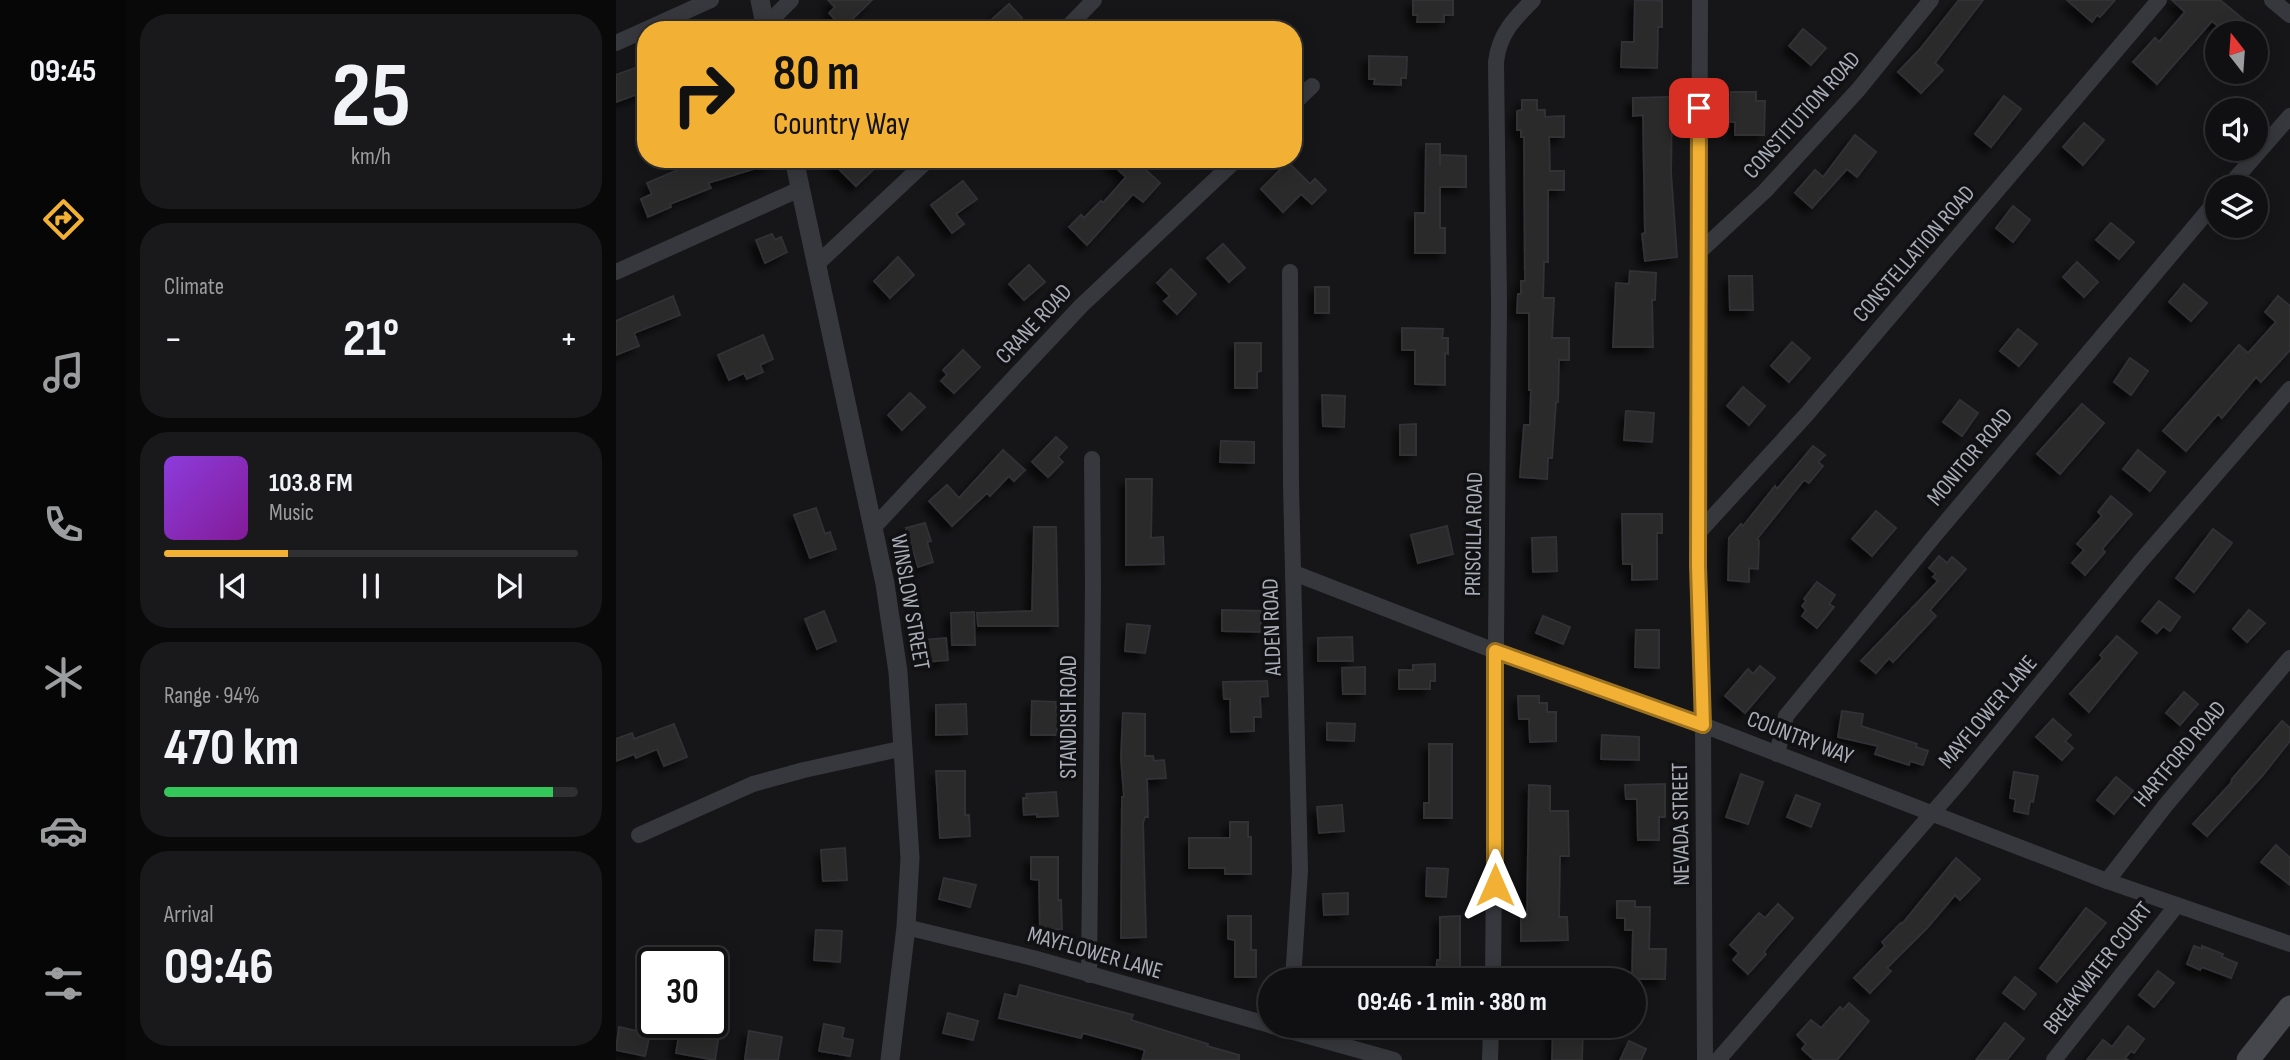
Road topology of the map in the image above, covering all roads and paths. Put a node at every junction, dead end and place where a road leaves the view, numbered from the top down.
1 (710, 0) edge
2 (760, 0) edge
3 (792, 0) edge
4 (1094, 0) edge
5 (1533, 0) edge
6 (1700, 0) edge
7 (1931, 0) edge
8 (2159, 0) edge
9 (2272, 0) edge
10 (2290, 15) edge
11 (664, 21) edge
12 (764, 21) edge
13 (772, 21) edge
14 (1074, 21) edge
15 (637, 33) edge
16 (616, 43) edge
17 (1312, 86) dead end
18 (1302, 95) edge
19 (2290, 116) edge
20 (795, 168) edge
21 (919, 168) edge
22 (1227, 168) edge
23 (2238, 175) edge
24 (800, 189) junction
25 (2205, 214) edge
26 (1698, 253) junction
27 (817, 265) junction
28 (616, 272) edge
29 (1290, 272) dead end
30 (2290, 390) edge
31 (1092, 459) dead end
32 (873, 528) junction
33 (1698, 533) junction
34 (1294, 573) junction
35 (1495, 651) junction
36 (2290, 658) edge
37 (2283, 674) edge
38 (1703, 725) junction
39 (904, 748) junction
40 (1777, 754) junction
41 (1932, 814) junction
42 (639, 835) dead end
43 (2107, 881) junction
44 (2177, 905) junction
45 (906, 927) junction
46 (2290, 944) edge
47 (1294, 968) edge
48 (1493, 968) edge
49 (1089, 975) junction
50 (2290, 1007) edge
51 (1258, 1021) edge
52 (1322, 1038) edge
53 (1491, 1038) edge
54 (890, 1060) edge
55 (1394, 1060) edge
56 (1490, 1060) edge
57 (1705, 1060) edge
58 (1718, 1060) edge
59 (2054, 1060) edge
60 (2248, 1060) edge

1 - 11 street
2 - 12 street
3 - 13 street
4 - 14 street
5 - 35 street, PRISCILLA ROAD
6 - 26 street, NEVADA STREET
7 - 26 street, CONSTITUTION ROAD
8 - 33 street, CONSTELLATION ROAD
9 - 10 street
15 - 16 street
17 - 18 street
19 - 23 street
20 - 24 street, WINSLOW STREET
21 - 27 street
22 - 32 street, CRANE ROAD
24 - 27 street, WINSLOW STREET
24 - 28 street
25 - 40 street, MONITOR ROAD
26 - 33 street, NEVADA STREET
27 - 32 street, WINSLOW STREET
29 - 34 street, ALDEN ROAD
30 - 41 street, MAYFLOWER LANE
31 - 49 street, STANDISH ROAD
32 - 39 street, WINSLOW STREET
33 - 38 street, NEVADA STREET
34 - 35 street, COUNTRY WAY
34 - 47 street, ALDEN ROAD
35 - 38 street, COUNTRY WAY
35 - 48 street, PRISCILLA ROAD
36 - 37 street, HARTFORD ROAD
37 - 43 street, HARTFORD ROAD
38 - 40 street, COUNTRY WAY
38 - 57 street, NEVADA STREET
39 - 42 street
39 - 45 street, WINSLOW STREET
40 - 41 street, COUNTRY WAY
41 - 43 street, COUNTRY WAY
41 - 58 street, MAYFLOWER LANE
43 - 44 street, COUNTRY WAY
44 - 46 street, COUNTRY WAY
44 - 59 street, BREAKWATER COURT
45 - 49 street, MAYFLOWER LANE
45 - 54 street, WINSLOW STREET
49 - 51 street, MAYFLOWER LANE
50 - 60 main road
52 - 55 street, MAYFLOWER LANE
53 - 56 street

